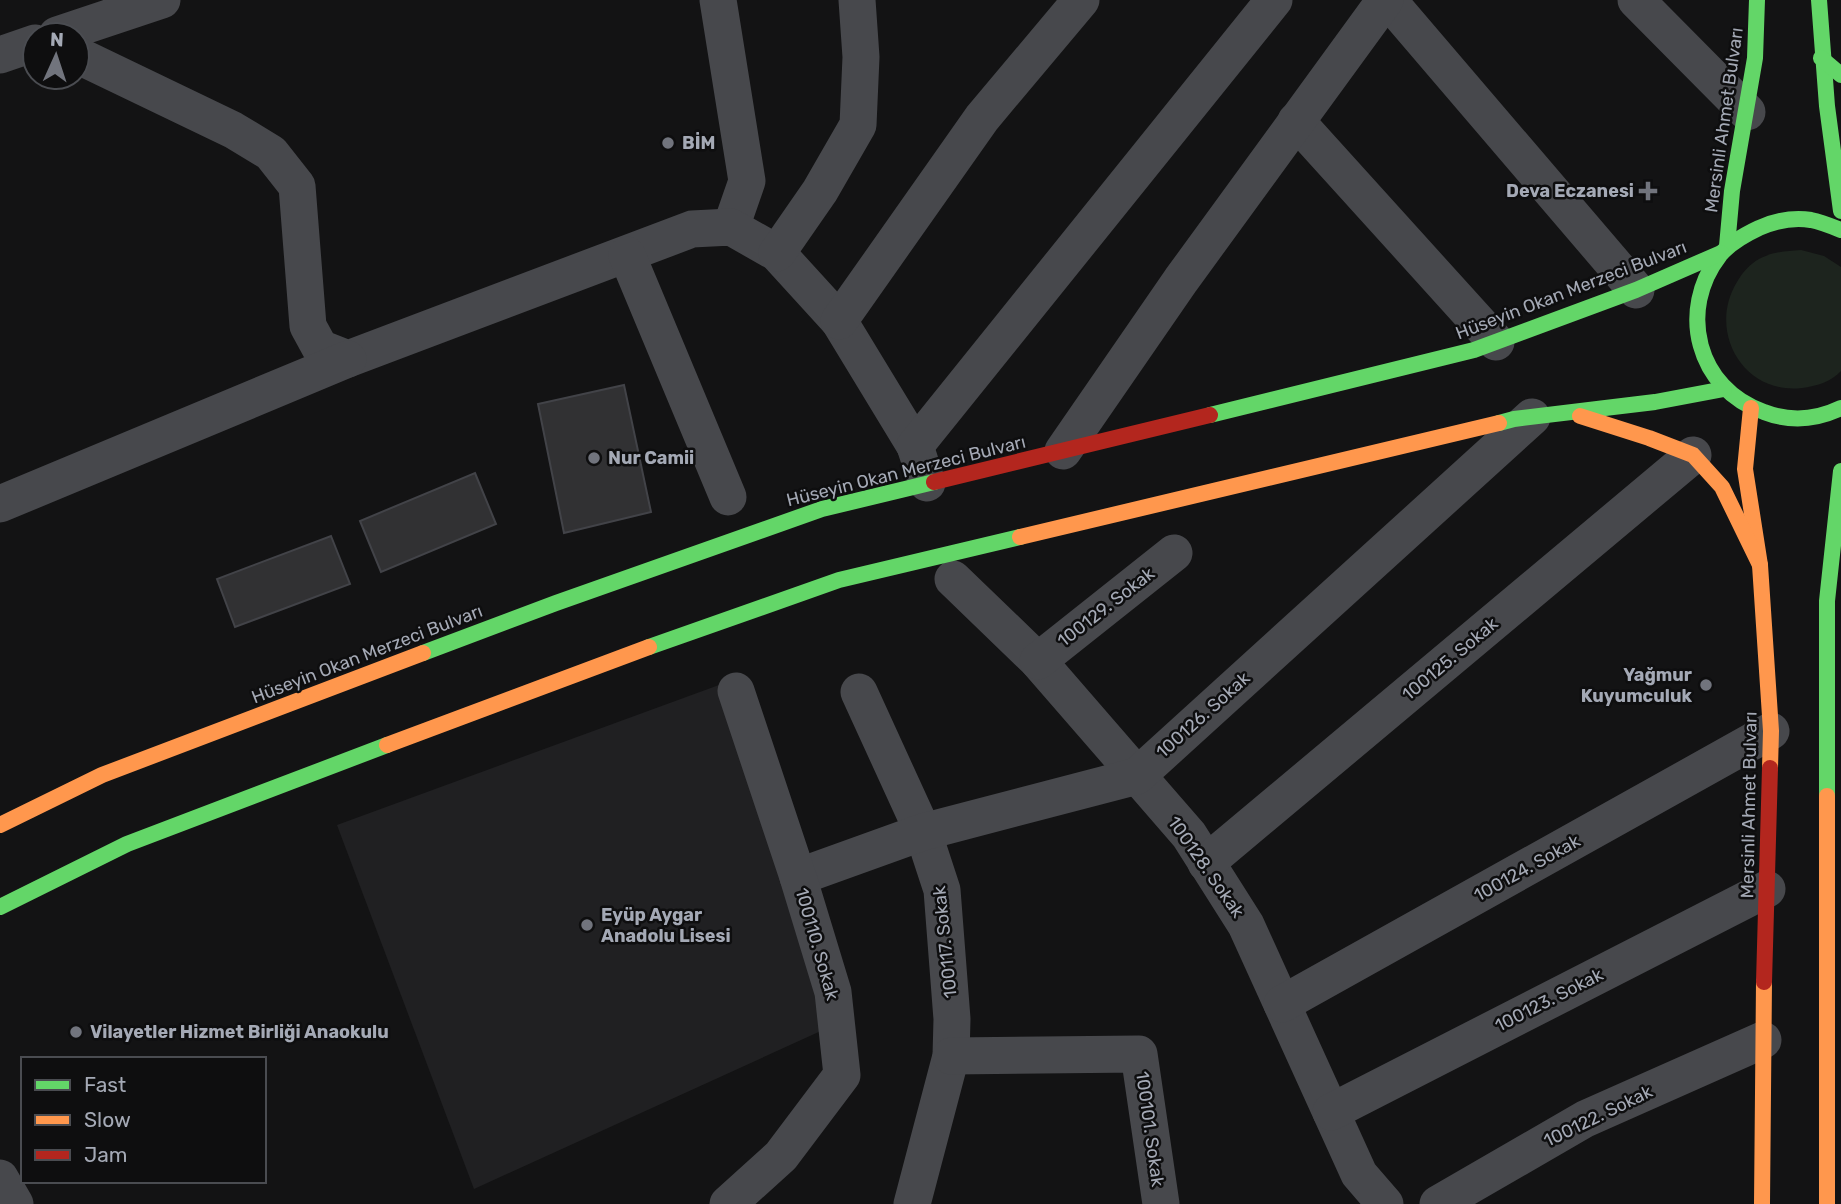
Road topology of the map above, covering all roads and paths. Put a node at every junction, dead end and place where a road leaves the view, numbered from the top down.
1 (162, 0) edge
2 (718, 0) edge
3 (856, 0) edge
4 (1081, 0) edge
5 (1274, 0) edge
6 (1386, 0) edge
7 (1636, 0) edge
8 (1757, 0) edge
9 (1819, 0) edge
10 (0, 23) edge
11 (91, 24) edge
12 (21, 31) edge
13 (21, 48) edge
14 (0, 55) edge
15 (1821, 58) junction
16 (91, 62) edge
17 (1841, 75) edge
18 (1747, 112) junction
19 (1296, 121) junction
20 (1841, 211) edge
21 (731, 227) junction
22 (1841, 230) edge
23 (1724, 249) junction
24 (777, 253) junction
25 (628, 255) junction
26 (1636, 290) junction
27 (839, 321) junction
28 (1496, 342) junction
29 (348, 359) junction
30 (1724, 389) junction
31 (1751, 408) junction
32 (1841, 408) edge
33 (1568, 412) junction
34 (1532, 417) junction
35 (915, 446) junction
36 (1063, 451) junction
37 (1693, 455) junction
38 (1841, 471) edge
39 (927, 483) junction
40 (728, 496) dead end
41 (0, 504) edge
42 (1174, 553) dead end
43 (1760, 565) junction
44 (953, 579) dead end
45 (1038, 662) junction
46 (736, 691) dead end
47 (859, 692) dead end
48 (1771, 732) junction
49 (1137, 776) junction
50 (1833, 802) edge
51 (0, 825) edge
52 (923, 832) junction
53 (1206, 863) junction
54 (798, 877) junction
55 (1767, 889) junction
56 (0, 906) edge
57 (1834, 965) edge
58 (1282, 1004) junction
59 (1763, 1040) junction
60 (951, 1056) junction
61 (1834, 1076) edge
62 (1331, 1112) junction
63 (0, 1178) edge
64 (15, 1204) edge
65 (728, 1204) edge
66 (912, 1204) edge
67 (1161, 1204) edge
68 (1385, 1204) edge
69 (1438, 1204) edge
70 (1762, 1204) edge
71 (1827, 1204) edge

1 - 11 street
2 - 21 street
3 - 24 street
4 - 27 street
5 - 35 street
6 - 19 street
6 - 26 street
7 - 18 street
8 - 18 main road, Mersinli Ahmet Bulvarı
9 - 15 main road
10 - 12 street
13 - 14 street
15 - 17 main road
15 - 20 main road
16 - 29 street
18 - 23 main road, Mersinli Ahmet Bulvarı
19 - 28 street
19 - 36 street
21 - 24 street
21 - 25 street
22 - 23 main road, Hüseyin Okan Merzeci Bulvarı
23 - 26 main road, Hüseyin Okan Merzeci Bulvarı
23 - 30 main road
24 - 27 street
25 - 29 street
25 - 40 street
26 - 28 main road, Hüseyin Okan Merzeci Bulvarı
27 - 35 street
28 - 36 main road, Hüseyin Okan Merzeci Bulvarı
29 - 41 street
30 - 31 main road
30 - 33 main road
31 - 32 main road
31 - 43 main road, Mersinli Ahmet Bulvarı
33 - 34 main road
33 - 37 main road
34 - 49 street, 100126. Sokak
34 - 56 main road
35 - 39 street
36 - 39 main road, Hüseyin Okan Merzeci Bulvarı
37 - 43 main road
37 - 53 street, 100125. Sokak
38 - 50 main road
39 - 51 main road, Hüseyin Okan Merzeci Bulvarı
42 - 45 street, 100129. Sokak
43 - 48 main road, Mersinli Ahmet Bulvarı
44 - 45 street, 100128. Sokak
45 - 49 street, 100128. Sokak
46 - 54 street, 100110. Sokak
47 - 52 street, 100117. Sokak
48 - 55 main road, Mersinli Ahmet Bulvarı
48 - 58 street, 100124. Sokak
49 - 52 street, 100126. Sokak
49 - 53 street, 100128. Sokak
50 - 57 main road
52 - 54 street, 100126. Sokak
52 - 60 street, 100117. Sokak
53 - 58 street, 100128. Sokak
54 - 65 street, 100110. Sokak
55 - 59 main road, Mersinli Ahmet Bulvarı
55 - 62 street, 100123. Sokak
57 - 61 main road
58 - 62 street, 100128. Sokak
59 - 69 street, 100122. Sokak
59 - 70 main road, Mersinli Ahmet Bulvarı
60 - 66 street, 100117. Sokak
60 - 67 street, 100101. Sokak
61 - 71 main road
62 - 68 street, 100128. Sokak
63 - 64 street

